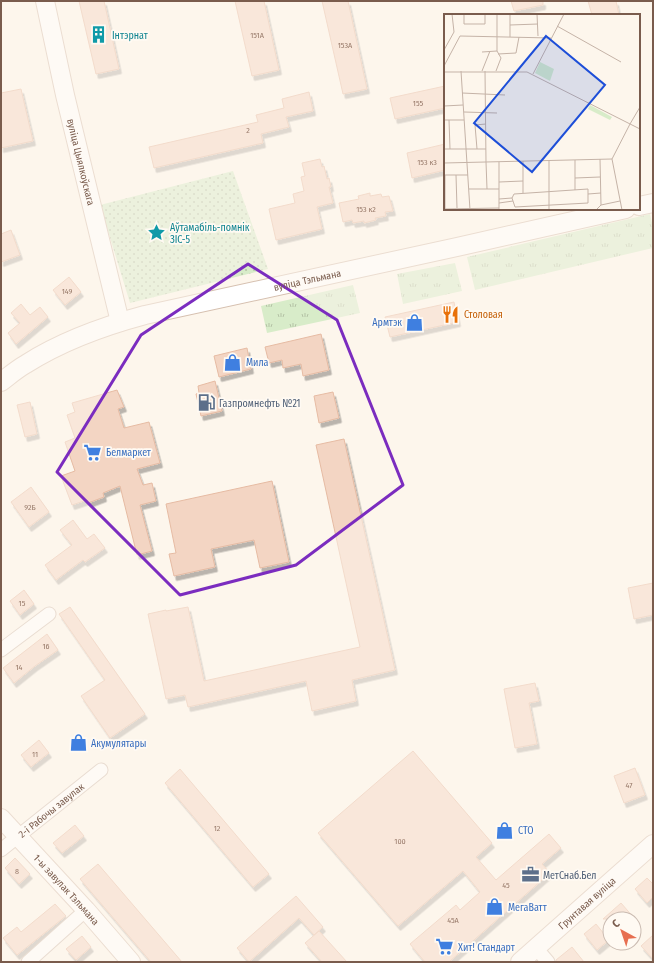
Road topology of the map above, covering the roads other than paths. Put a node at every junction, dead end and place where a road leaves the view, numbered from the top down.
1 (45, 1) edge
2 (653, 203) edge
3 (640, 206) edge
4 (622, 210) edge
5 (120, 322) junction
6 (1, 382) edge
7 (49, 614) dead end
8 (1, 650) edge
9 (101, 770) dead end
10 (1, 818) edge
11 (18, 836) junction
12 (653, 844) edge
13 (1, 850) edge
14 (86, 910) junction
15 (536, 948) junction
16 (28, 962) edge
17 (131, 962) edge
18 (520, 962) edge
19 (548, 962) edge

1 - 5 main road, вуліца Цыялкоўскага
2 - 3 main road
4 - 5 main road, вуліца Тэльмана
5 - 6 main road, вуліца Тэльмана
7 - 8 street
9 - 11 street, 2-і Рабочы завулак
10 - 11 main road, 1-ы завулак Тэльмана
11 - 13 street, 2-і Рабочы завулак
11 - 14 main road, 1-ы завулак Тэльмана
12 - 15 main road, Грунтавая вуліца
14 - 16 street
14 - 17 main road, 1-ы завулак Тэльмана
15 - 18 main road, Грунтавая вуліца
15 - 19 street

